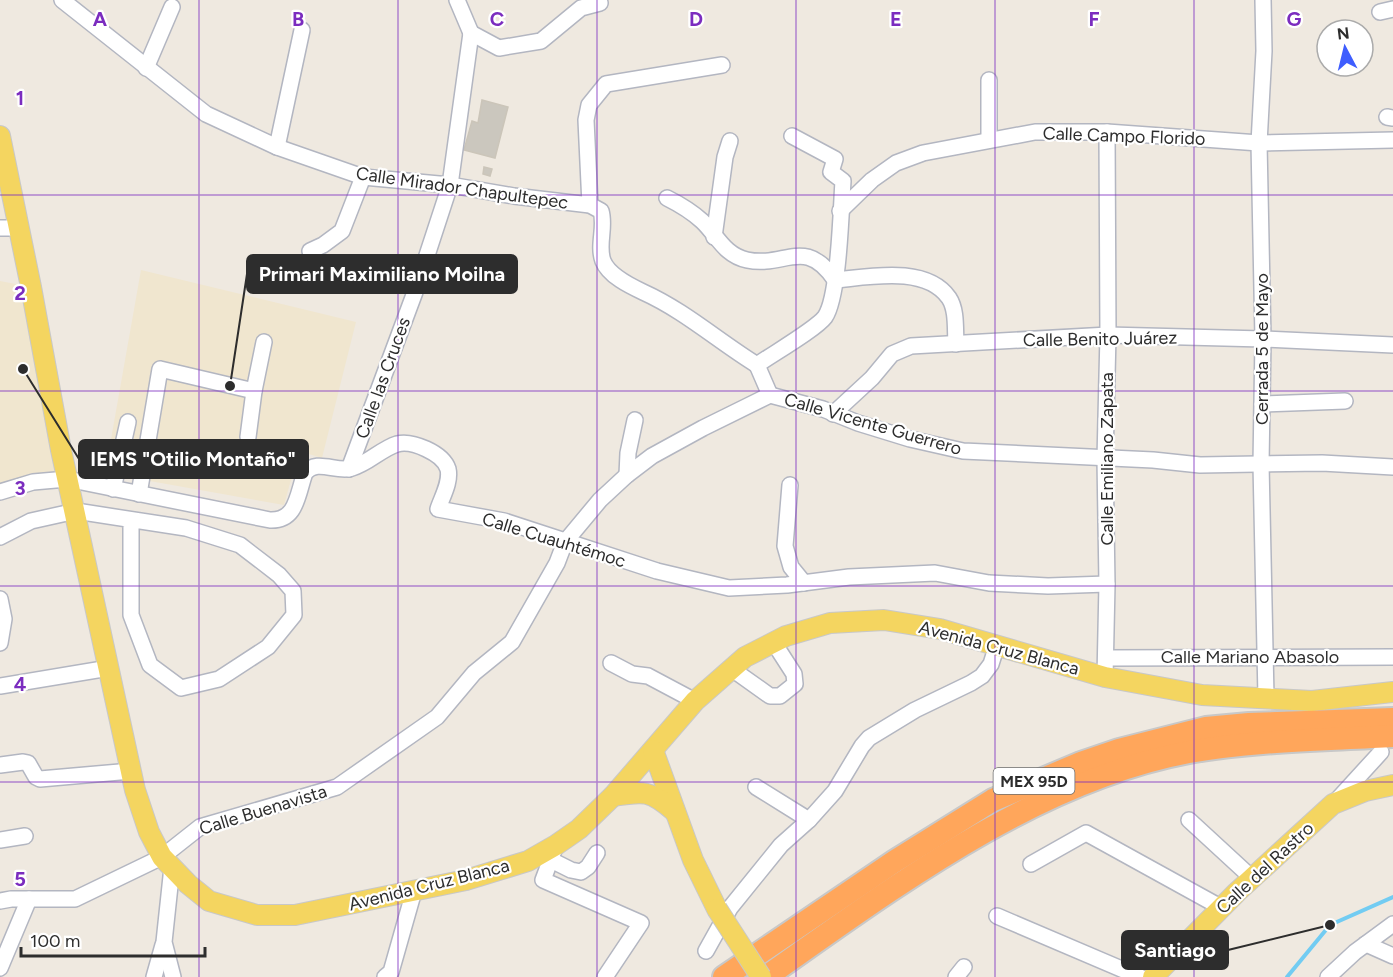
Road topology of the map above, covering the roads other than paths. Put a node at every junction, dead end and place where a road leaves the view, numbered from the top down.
1 (62, 0) edge
2 (457, 0) edge
3 (1263, 0) edge
4 (600, 3) dead end
5 (172, 7) dead end
6 (302, 30) dead end
7 (471, 33) junction
8 (722, 65) dead end
9 (146, 68) junction
10 (989, 80) dead end
11 (1107, 132) junction
12 (792, 136) dead end
13 (989, 140) junction
14 (1393, 140) edge
15 (730, 141) dead end
16 (1259, 143) junction
17 (1, 144) edge
18 (277, 147) junction
19 (363, 177) junction
20 (450, 185) junction
21 (667, 198) dead end
22 (590, 205) junction
23 (840, 211) junction
24 (10, 228) edge
25 (714, 237) junction
26 (310, 251) dead end
27 (835, 280) junction
28 (1108, 335) junction
29 (1263, 339) junction
30 (264, 342) dead end
31 (956, 344) junction
32 (1393, 345) edge
33 (757, 364) junction
34 (254, 391) junction
35 (770, 395) junction
36 (1345, 401) dead end
37 (1262, 404) junction
38 (833, 414) junction
39 (635, 420) dead end
40 (128, 422) dead end
41 (248, 437) dead end
42 (1105, 459) junction
43 (1261, 464) junction
44 (1393, 466) edge
45 (349, 470) junction
46 (627, 474) junction
47 (67, 478) junction
48 (790, 485) dead end
49 (113, 489) junction
50 (0, 492) edge
51 (139, 494) junction
52 (76, 511) junction
53 (131, 520) junction
54 (0, 537) edge
55 (565, 542) junction
56 (804, 582) junction
57 (1107, 584) junction
58 (0, 599) edge
59 (0, 643) edge
60 (774, 643) junction
61 (998, 645) junction
62 (1265, 657) junction
63 (1393, 657) edge
64 (611, 663) dead end
65 (1105, 667) junction
66 (109, 668) junction
67 (732, 669) junction
68 (0, 686) edge
69 (1393, 692) edge
70 (1266, 697) junction
71 (695, 701) junction
72 (1393, 719) edge
73 (1387, 744) edge
74 (653, 750) junction
75 (0, 765) edge
76 (131, 771) junction
77 (1393, 785) edge
78 (756, 787) dead end
79 (337, 788) joint
80 (613, 796) junction
81 (1333, 804) junction
82 (674, 811) junction
83 (808, 820) junction
84 (1189, 820) dead end
85 (25, 836) dead end
86 (0, 840) edge
87 (553, 852) junction
88 (597, 853) dead end
89 (167, 862) junction
90 (1031, 864) dead end
91 (1252, 878) junction
92 (414, 891) junction
93 (29, 899) junction
94 (0, 901) edge
95 (1222, 908) junction
96 (724, 909) junction
97 (997, 916) dead end
98 (1393, 924) edge
99 (164, 942) junction
100 (1366, 944) junction
101 (706, 951) dead end
102 (1393, 956) edge
103 (0, 968) edge
104 (388, 975) edge
105 (1331, 976) edge
106 (154, 977) edge
107 (172, 977) edge
108 (606, 977) edge
109 (724, 977) edge
110 (761, 977) edge
111 (766, 977) edge
112 (1140, 977) edge
113 (1154, 977) edge

1 - 9 street, Calle Mirador Chapultepec
2 - 7 street
3 - 16 street, Cerrada 5 de Mayo
4 - 7 street
5 - 9 street
6 - 18 street
7 - 20 street, Calle las Cruces
8 - 22 street
9 - 18 street, Calle Mirador Chapultepec
10 - 13 street
11 - 13 street, Calle Campo Florido
11 - 16 street, Calle Campo Florido
11 - 28 street, Calle Emiliano Zapata
12 - 23 street
13 - 23 street, Calle Campo Florido
14 - 16 street, Calle Campo Florido
15 - 25 street
16 - 29 street, Cerrada 5 de Mayo
17 - 24 main road, Avenida Cruz Blanca
18 - 19 street, Calle Mirador Chapultepec
19 - 20 street, Calle Mirador Chapultepec
19 - 26 street
20 - 22 street, Calle Mirador Chapultepec
20 - 45 street, Calle las Cruces
21 - 25 street
22 - 33 street
23 - 27 street
24 - 47 main road, Avenida Cruz Blanca
25 - 27 street
27 - 31 street
27 - 33 street
28 - 29 street, Calle Benito Juárez
28 - 31 street, Calle Benito Juárez
28 - 42 street, Calle Emiliano Zapata
29 - 32 street, Calle Benito Juárez
29 - 37 street, Cerrada 5 de Mayo
30 - 34 street
31 - 38 street, Calle Benito Juárez
33 - 35 street
34 - 41 street
34 - 51 street
35 - 38 street, Calle Vicente Guerrero
35 - 46 street, Calle Vicente Guerrero
36 - 37 street
37 - 43 street, Cerrada 5 de Mayo
38 - 42 street, Calle Vicente Guerrero
39 - 46 street
40 - 49 street
42 - 43 street, Calle Vicente Guerrero
42 - 57 street, Calle Emiliano Zapata
43 - 44 street, Calle Vicente Guerrero
43 - 62 street, Cerrada 5 de Mayo
45 - 51 street
45 - 55 street, Calle Cuauhtémoc
46 - 55 street, Calle Vicente Guerrero
47 - 49 street
47 - 50 street
47 - 52 main road, Avenida Cruz Blanca
48 - 56 street
49 - 51 street
52 - 53 street
52 - 54 street
52 - 66 main road, Avenida Cruz Blanca
53 - 53 street
55 - 56 street, Calle Cuauhtémoc
55 - 79 street, Calle Vicente Guerrero
56 - 57 street, Calle Cuauhtémoc
57 - 65 street, Calle Emiliano Zapata
58 - 59 street
60 - 61 main road, Avenida Cruz Blanca
60 - 67 main road, Avenida Cruz Blanca
60 - 67 street
61 - 65 main road, Avenida Cruz Blanca
61 - 83 street
62 - 63 street, Calle Mariano Abasolo
62 - 65 street, Calle Mariano Abasolo
62 - 70 street, Cerrada 5 de Mayo
64 - 71 street
65 - 70 main road, Avenida Cruz Blanca
66 - 68 street
66 - 76 main road, Avenida Cruz Blanca
67 - 71 main road, Avenida Cruz Blanca
69 - 70 main road, Avenida Cruz Blanca
71 - 74 main road, Avenida Cruz Blanca
72 - 109 highway, MEX 95D
73 - 81 street
73 - 111 highway, MEX 95D
74 - 80 main road, Avenida Cruz Blanca
74 - 82 main road
75 - 76 street
76 - 89 main road, Avenida Cruz Blanca
77 - 81 main road, Calle del Rastro
78 - 83 street
79 - 89 street, Calle Buenavista
80 - 82 main road
80 - 87 main road, Avenida Cruz Blanca
81 - 91 main road, Calle del Rastro
82 - 96 main road
83 - 96 street
84 - 91 street
85 - 86 street
87 - 88 street
87 - 92 main road, Avenida Cruz Blanca
87 - 108 street
89 - 92 main road, Avenida Cruz Blanca
89 - 93 street, Calle Buenavista
89 - 99 street
90 - 95 street
91 - 95 main road, Calle del Rastro
92 - 104 street
93 - 94 street, Calle Buenavista
93 - 103 street
95 - 113 main road, Calle del Rastro
96 - 101 street
96 - 110 main road, bridge
97 - 112 street
98 - 100 street
99 - 106 street
99 - 107 street
100 - 102 street
100 - 105 street

